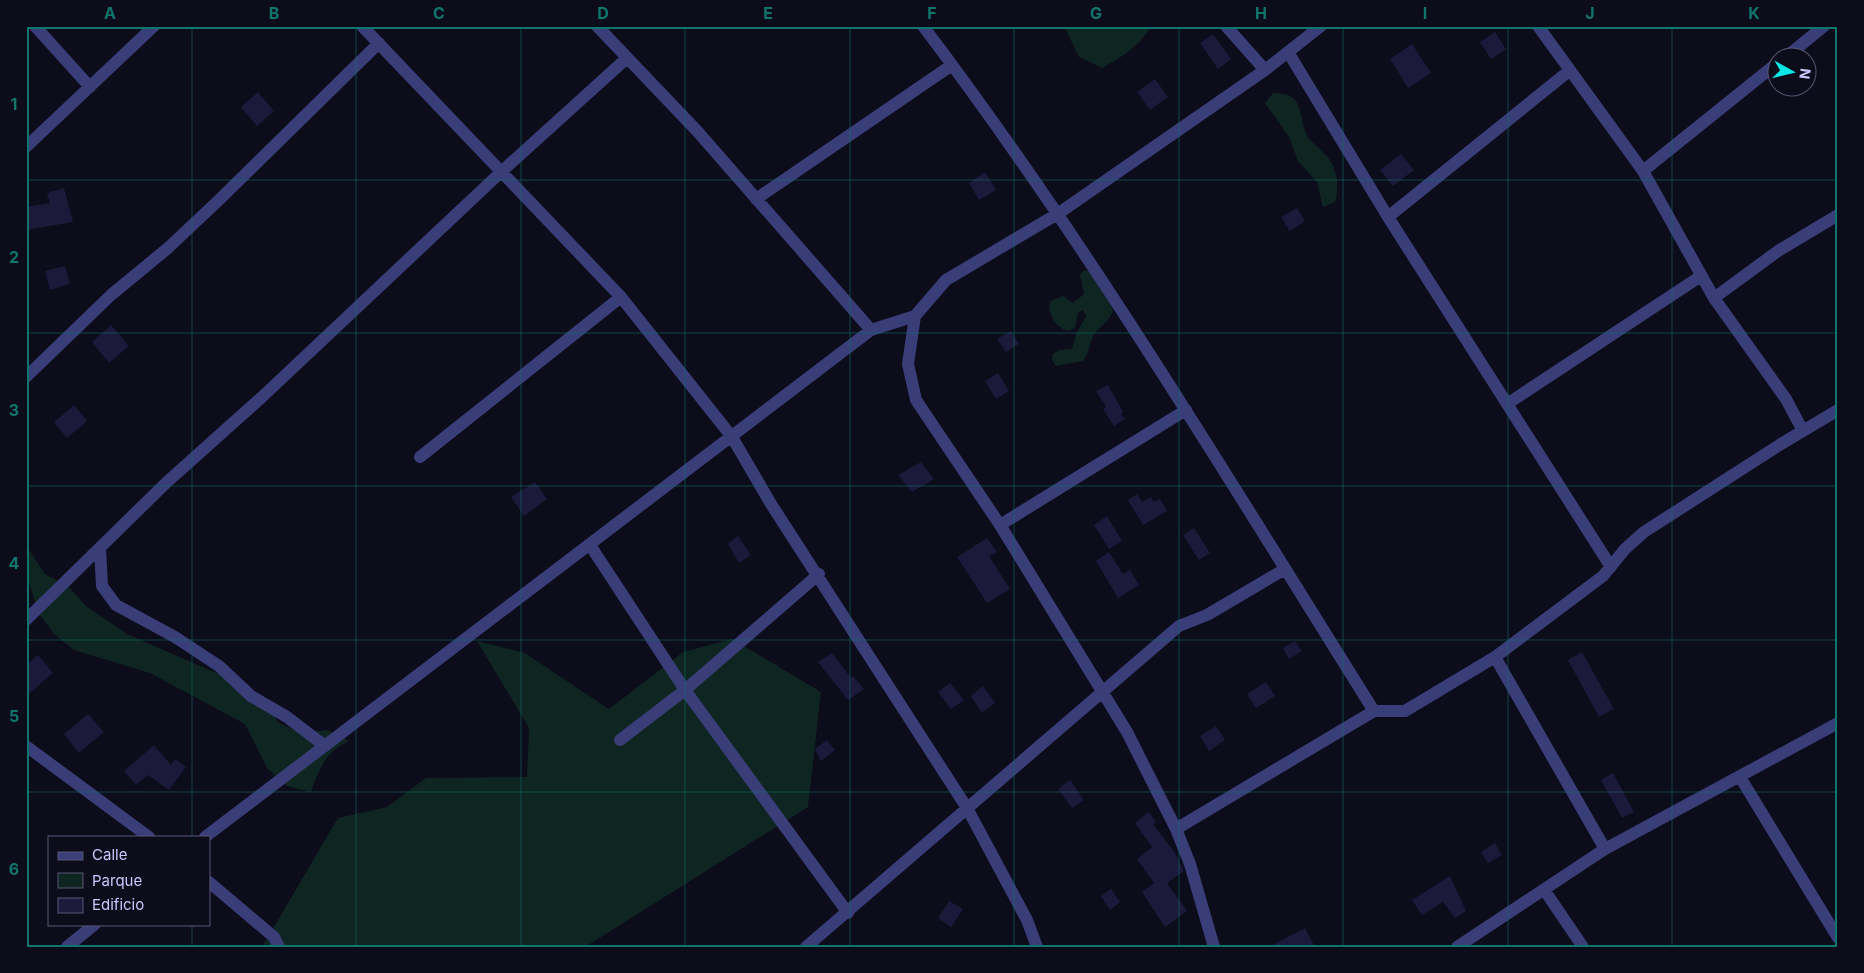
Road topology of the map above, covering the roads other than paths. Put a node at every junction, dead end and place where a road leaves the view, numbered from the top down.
1 (35, 26) edge
2 (154, 26) edge
3 (362, 26) edge
4 (597, 26) edge
5 (923, 26) edge
6 (1226, 26) edge
7 (1321, 26) edge
8 (1538, 26) edge
9 (1824, 26) edge
10 (379, 43) junction
11 (1797, 48) edge
12 (1288, 52) junction
13 (626, 58) junction
14 (952, 64) junction
15 (1265, 70) junction
16 (1569, 71) junction
17 (1766, 72) edge
18 (90, 87) junction
19 (26, 147) edge
20 (1643, 171) junction
21 (500, 173) junction
22 (756, 198) junction
23 (1058, 213) junction
24 (1838, 215) edge
25 (1388, 217) junction
26 (1701, 276) junction
27 (621, 297) junction
28 (1714, 298) junction
29 (916, 316) junction
30 (871, 330) junction
31 (26, 377) edge
32 (1507, 404) junction
33 (1186, 410) junction
34 (1838, 410) edge
35 (1803, 431) junction
36 (732, 437) junction
37 (420, 457) dead end
38 (1000, 525) junction
39 (590, 545) junction
40 (100, 548) junction
41 (1611, 567) junction
42 (1285, 569) junction
43 (818, 574) junction
44 (26, 620) edge
45 (1495, 657) junction
46 (685, 690) junction
47 (1103, 692) junction
48 (1374, 712) junction
49 (1838, 723) edge
50 (620, 740) dead end
51 (26, 746) edge
52 (325, 746) junction
53 (1740, 777) junction
54 (967, 808) junction
55 (1176, 829) junction
56 (148, 836) edge
57 (207, 836) edge
58 (1605, 849) junction
59 (210, 883) edge
60 (1545, 891) junction
61 (848, 913) junction
62 (93, 926) edge
63 (1838, 938) edge
64 (67, 947) edge
65 (279, 947) edge
66 (806, 947) edge
67 (1037, 947) edge
68 (1214, 947) edge
69 (1457, 947) edge
70 (1583, 947) edge

1 - 18 street
2 - 18 street
3 - 10 street
4 - 13 street
5 - 14 street
6 - 15 street
7 - 12 street
8 - 16 street
9 - 11 street
10 - 21 street
10 - 31 street
12 - 15 street
12 - 25 street
13 - 21 street
13 - 22 street
14 - 22 street
14 - 23 street
15 - 23 street
16 - 20 street
16 - 25 street
17 - 20 street
18 - 19 street
20 - 26 street
21 - 27 street
21 - 40 street
22 - 30 street
23 - 29 street
23 - 33 street
24 - 28 street
25 - 32 street
26 - 28 street
26 - 32 street
27 - 36 street
27 - 37 street
28 - 35 street
29 - 30 street
29 - 38 street
30 - 36 street
32 - 41 street
33 - 38 street
33 - 42 street
34 - 35 street
35 - 41 street
36 - 39 street
36 - 43 street
38 - 47 street
39 - 46 street
39 - 52 street
40 - 44 street
40 - 52 street
41 - 45 street
42 - 47 street
42 - 48 street
43 - 46 street
43 - 54 street
45 - 48 street
45 - 58 street
46 - 50 street
46 - 61 street
47 - 54 street
47 - 55 street
48 - 55 street
49 - 53 street
51 - 56 street
52 - 57 street
53 - 58 street
53 - 63 street
54 - 61 street
54 - 67 street
55 - 68 street
58 - 60 street
59 - 65 street
60 - 69 street
60 - 70 street
61 - 66 street
62 - 64 street

